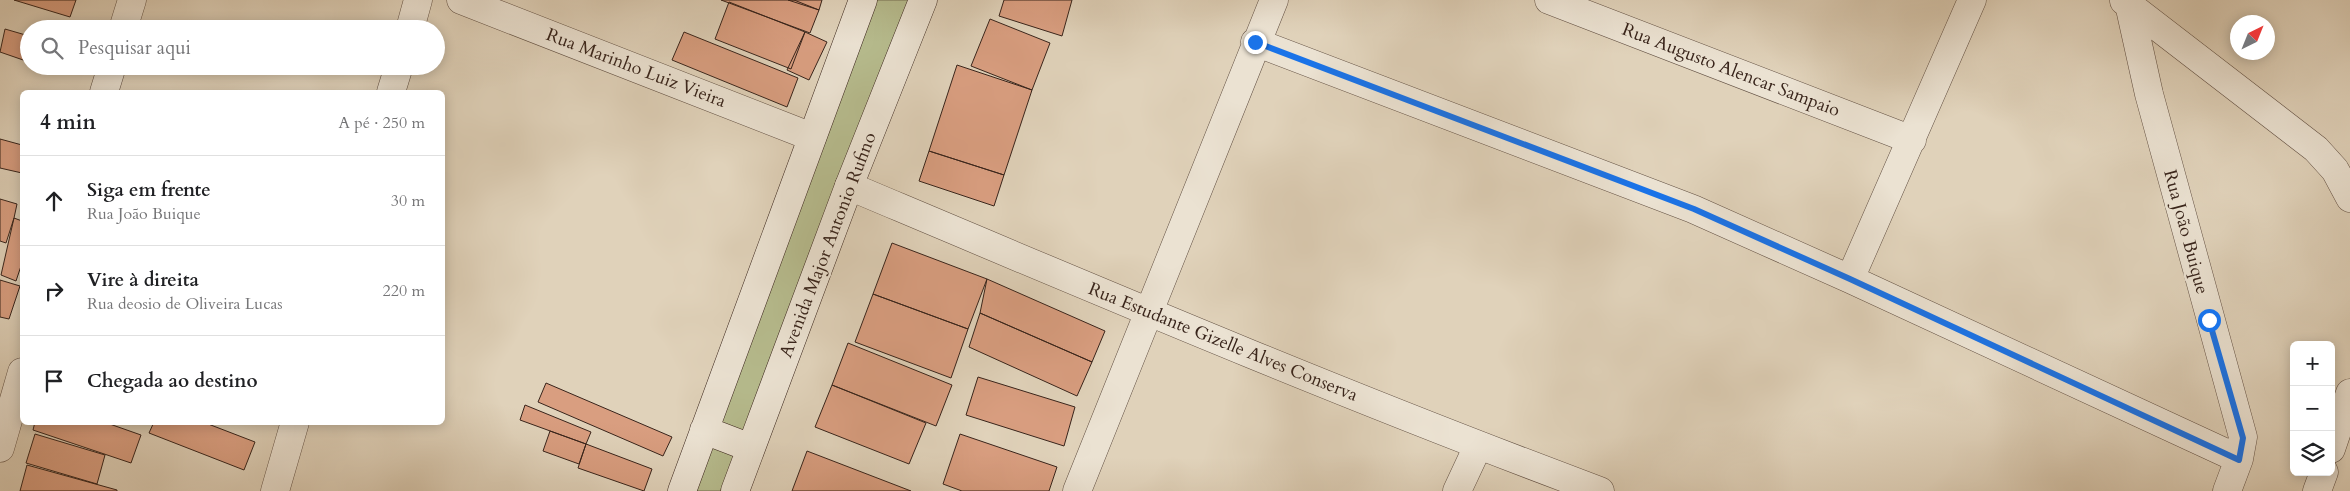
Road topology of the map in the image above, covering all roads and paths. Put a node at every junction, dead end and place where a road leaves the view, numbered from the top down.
1 (132, 0) edge
2 (418, 0) edge
3 (461, 0) edge
4 (863, 0) edge
5 (923, 0) edge
6 (1274, 0) edge
7 (1549, 0) edge
8 (1972, 0) edge
9 (2126, 2) edge
10 (126, 20) edge
11 (412, 20) edge
12 (1255, 42) junction
13 (109, 75) edge
14 (396, 75) edge
15 (105, 90) edge
16 (392, 90) edge
17 (812, 137) junction
18 (1912, 140) junction
19 (849, 186) junction
20 (2350, 198) edge
21 (1850, 279) junction
22 (1150, 312) junction
23 (20, 379) edge
24 (2350, 394) edge
25 (294, 425) edge
26 (704, 430) junction
27 (2335, 437) edge
28 (1478, 446) junction
29 (0, 448) edge
30 (751, 448) junction
31 (2239, 460) junction
32 (2323, 476) edge
33 (275, 491) edge
34 (682, 491) edge
35 (735, 491) edge
36 (1076, 491) edge
37 (1457, 491) edge
38 (1600, 491) edge
39 (2227, 491) edge
40 (2317, 491) edge

1 - 10 street
2 - 11 street
3 - 17 street, Rua Marinho Luiz Vieira
4 - 17 street
5 - 19 street, Avenida Major Antonio Rufino
6 - 12 street
7 - 18 street, Rua Augusto Alencar Sampaio
8 - 18 street
9 - 20 street, Rua João Buique
9 - 31 street, Rua João Buique
12 - 21 street
12 - 22 street
13 - 15 street
14 - 16 street
17 - 26 street
18 - 21 street
19 - 22 street, Rua Estudante Gizelle Alves Conserva
19 - 30 street, Avenida Major Antonio Rufino
21 - 31 street
22 - 28 street, Rua Estudante Gizelle Alves Conserva
22 - 36 street
23 - 29 street
24 - 27 street
25 - 33 street
26 - 30 street
26 - 34 street
28 - 37 street
28 - 38 street, Rua Estudante Gizelle Alves Conserva
30 - 35 street, Avenida Major Antonio Rufino
31 - 39 street, Rua João Buique
32 - 40 street

